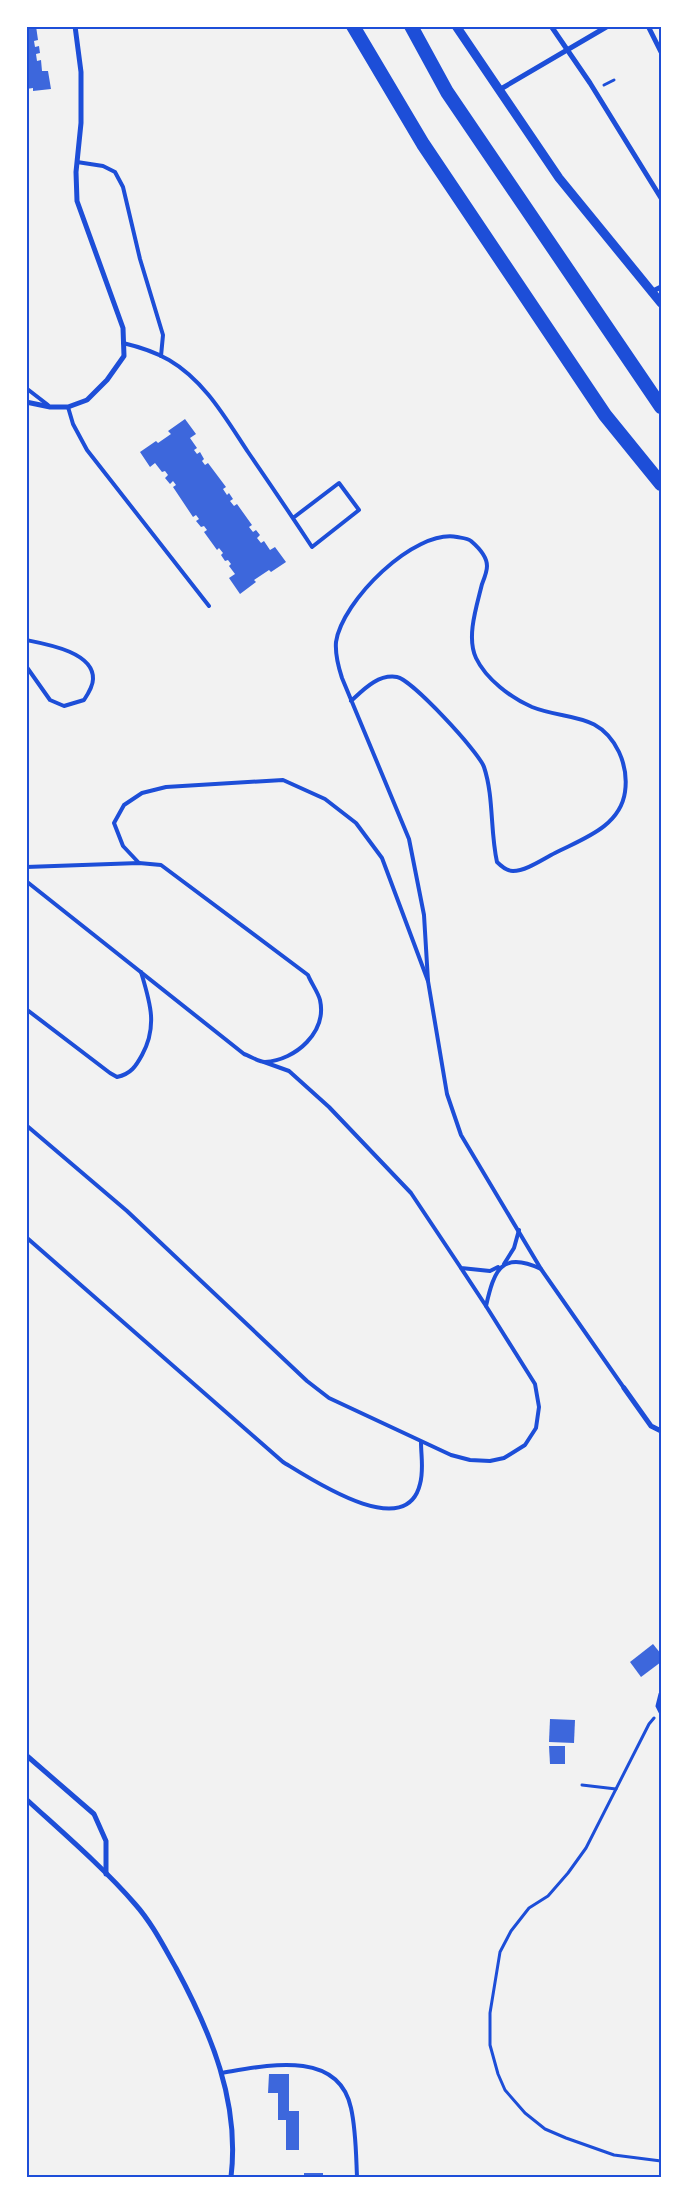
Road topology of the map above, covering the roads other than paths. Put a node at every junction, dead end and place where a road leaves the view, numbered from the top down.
1 (75, 26) edge
2 (353, 26) edge
3 (411, 26) edge
4 (456, 26) edge
5 (551, 26) edge
6 (608, 26) edge
7 (648, 26) edge
8 (661, 52) edge
9 (499, 90) junction
10 (77, 162) junction
11 (661, 198) edge
12 (661, 287) edge
13 (651, 292) junction
14 (661, 303) edge
15 (123, 343) junction
16 (161, 356) junction
17 (26, 388) edge
18 (26, 402) edge
19 (50, 407) junction
20 (68, 407) junction
21 (661, 407) edge
22 (661, 484) edge
23 (293, 518) junction
24 (209, 606) dead end
25 (26, 640) edge
26 (26, 666) edge
27 (351, 701) junction
28 (139, 863) junction
29 (26, 868) edge
30 (26, 881) edge
31 (141, 972) junction
32 (428, 981) junction
33 (27, 1012) edge
34 (264, 1062) junction
35 (26, 1125) edge
36 (519, 1230) junction
37 (26, 1237) edge
38 (504, 1264) junction
39 (461, 1268) junction
40 (541, 1269) junction
41 (486, 1306) junction
42 (624, 1388) joint
43 (661, 1432) edge
44 (421, 1442) junction
45 (661, 1694) edge
46 (660, 1712) edge
47 (26, 1755) edge
48 (26, 1799) edge
49 (106, 1874) junction
50 (222, 2073) junction
51 (231, 2177) edge
52 (357, 2177) edge

1 - 10 street
2 - 22 highway
3 - 21 highway
4 - 9 street
5 - 11 street
6 - 9 street
7 - 8 street
9 - 13 street
10 - 15 street
10 - 16 lane
12 - 13 street
13 - 14 street
15 - 16 lane
15 - 20 street
16 - 23 lane
17 - 19 lane
18 - 19 street
19 - 20 street
20 - 24 lane
23 - 23 lane
25 - 26 lane
27 - 27 lane
27 - 32 lane
28 - 29 lane
28 - 32 lane
28 - 34 lane
30 - 31 lane
31 - 33 lane
31 - 34 lane
32 - 36 lane
34 - 39 lane
35 - 44 lane
36 - 38 lane
36 - 40 lane
37 - 44 lane
38 - 39 lane
38 - 40 lane
38 - 41 lane
39 - 41 lane
40 - 42 lane
41 - 44 lane
42 - 43 street
45 - 46 street
47 - 49 street
48 - 49 street
49 - 50 street
50 - 51 street
50 - 52 lane

